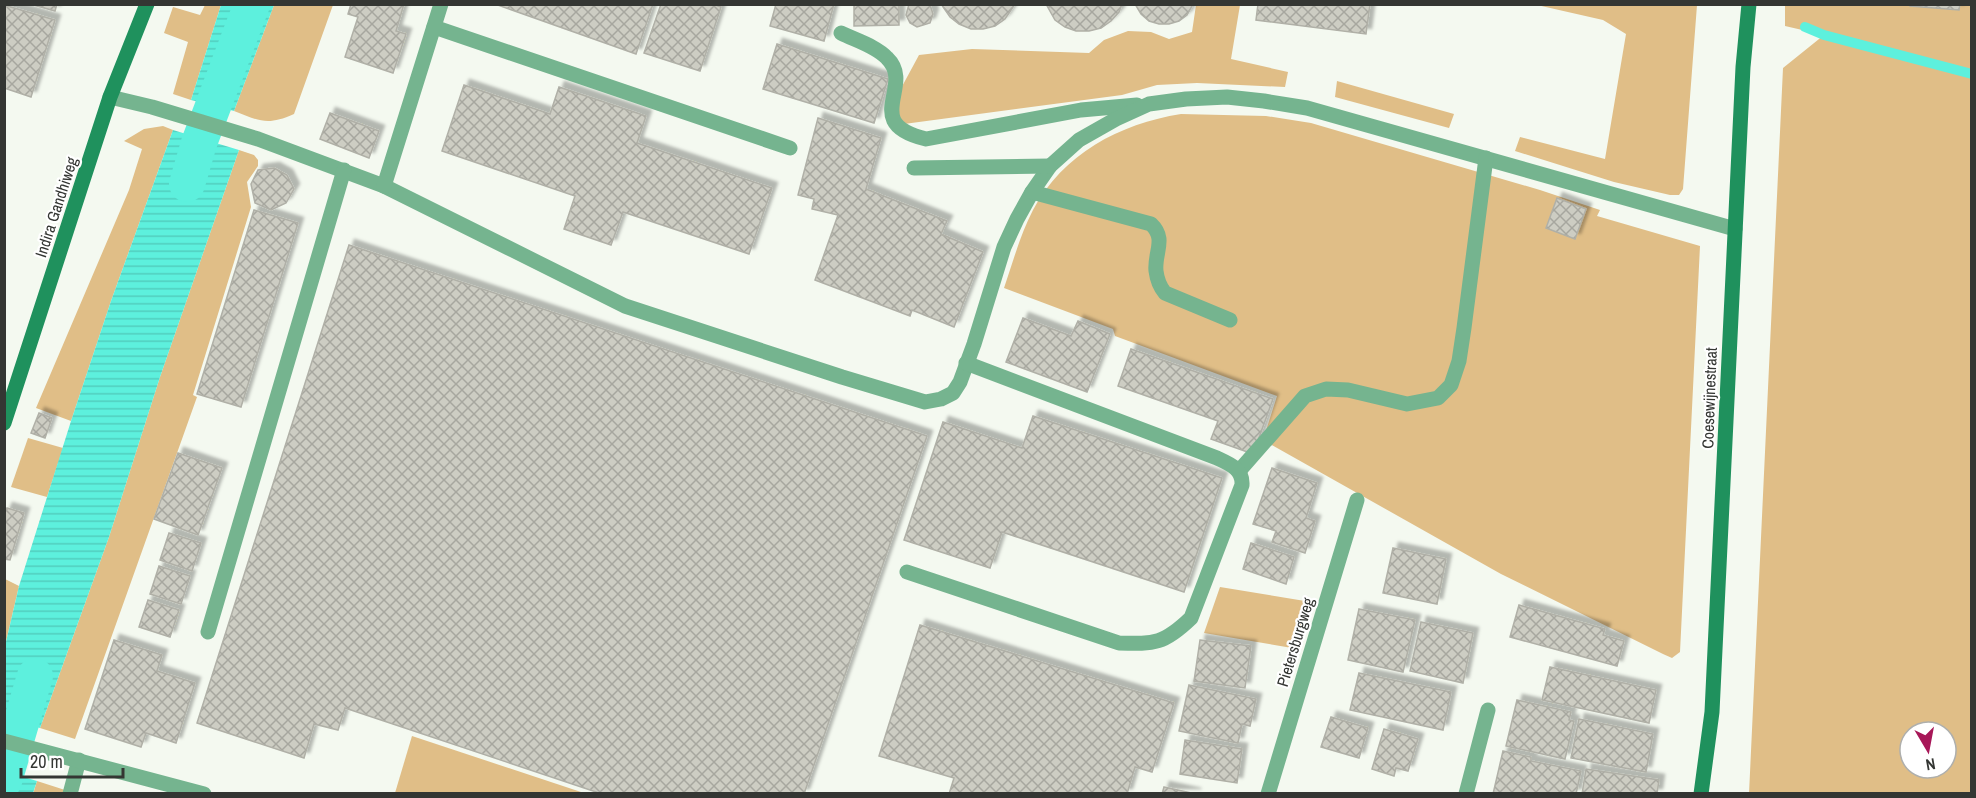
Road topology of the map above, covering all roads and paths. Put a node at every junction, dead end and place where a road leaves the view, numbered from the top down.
1 (147, 4) edge
2 (441, 4) edge
3 (1749, 4) edge
4 (434, 27) junction
5 (841, 33) dead end
6 (110, 97) junction
7 (1149, 104) junction
8 (790, 148) dead end
9 (1486, 158) junction
10 (1050, 166) junction
11 (914, 168) dead end
12 (344, 170) junction
13 (384, 186) junction
14 (1032, 192) junction
15 (1735, 229) junction
16 (1230, 320) dead end
17 (966, 363) junction
18 (4, 423) edge
19 (1239, 471) junction
20 (1357, 500) dead end
21 (907, 572) dead end
22 (208, 632) dead end
23 (1488, 710) dead end
24 (4, 741) edge
25 (79, 760) junction
26 (70, 794) edge
27 (204, 794) edge
28 (1268, 794) edge
29 (1466, 794) edge
30 (1701, 794) edge

1 - 6 main road, Indira Gandhiweg
2 - 4 street
3 - 15 main road, Coesewijnestraat
4 - 8 street
4 - 13 street
5 - 7 street
6 - 12 street
6 - 18 main road, Indira Gandhiweg
7 - 9 street
7 - 10 street
9 - 15 street
9 - 19 street
10 - 11 street
10 - 14 street
12 - 13 street
12 - 22 street
13 - 17 street
14 - 16 street
14 - 17 street
15 - 30 main road, Coesewijnestraat
17 - 19 street
19 - 21 street
20 - 28 street, Pietersburgweg
23 - 29 street
24 - 25 street
25 - 26 street
25 - 27 street

